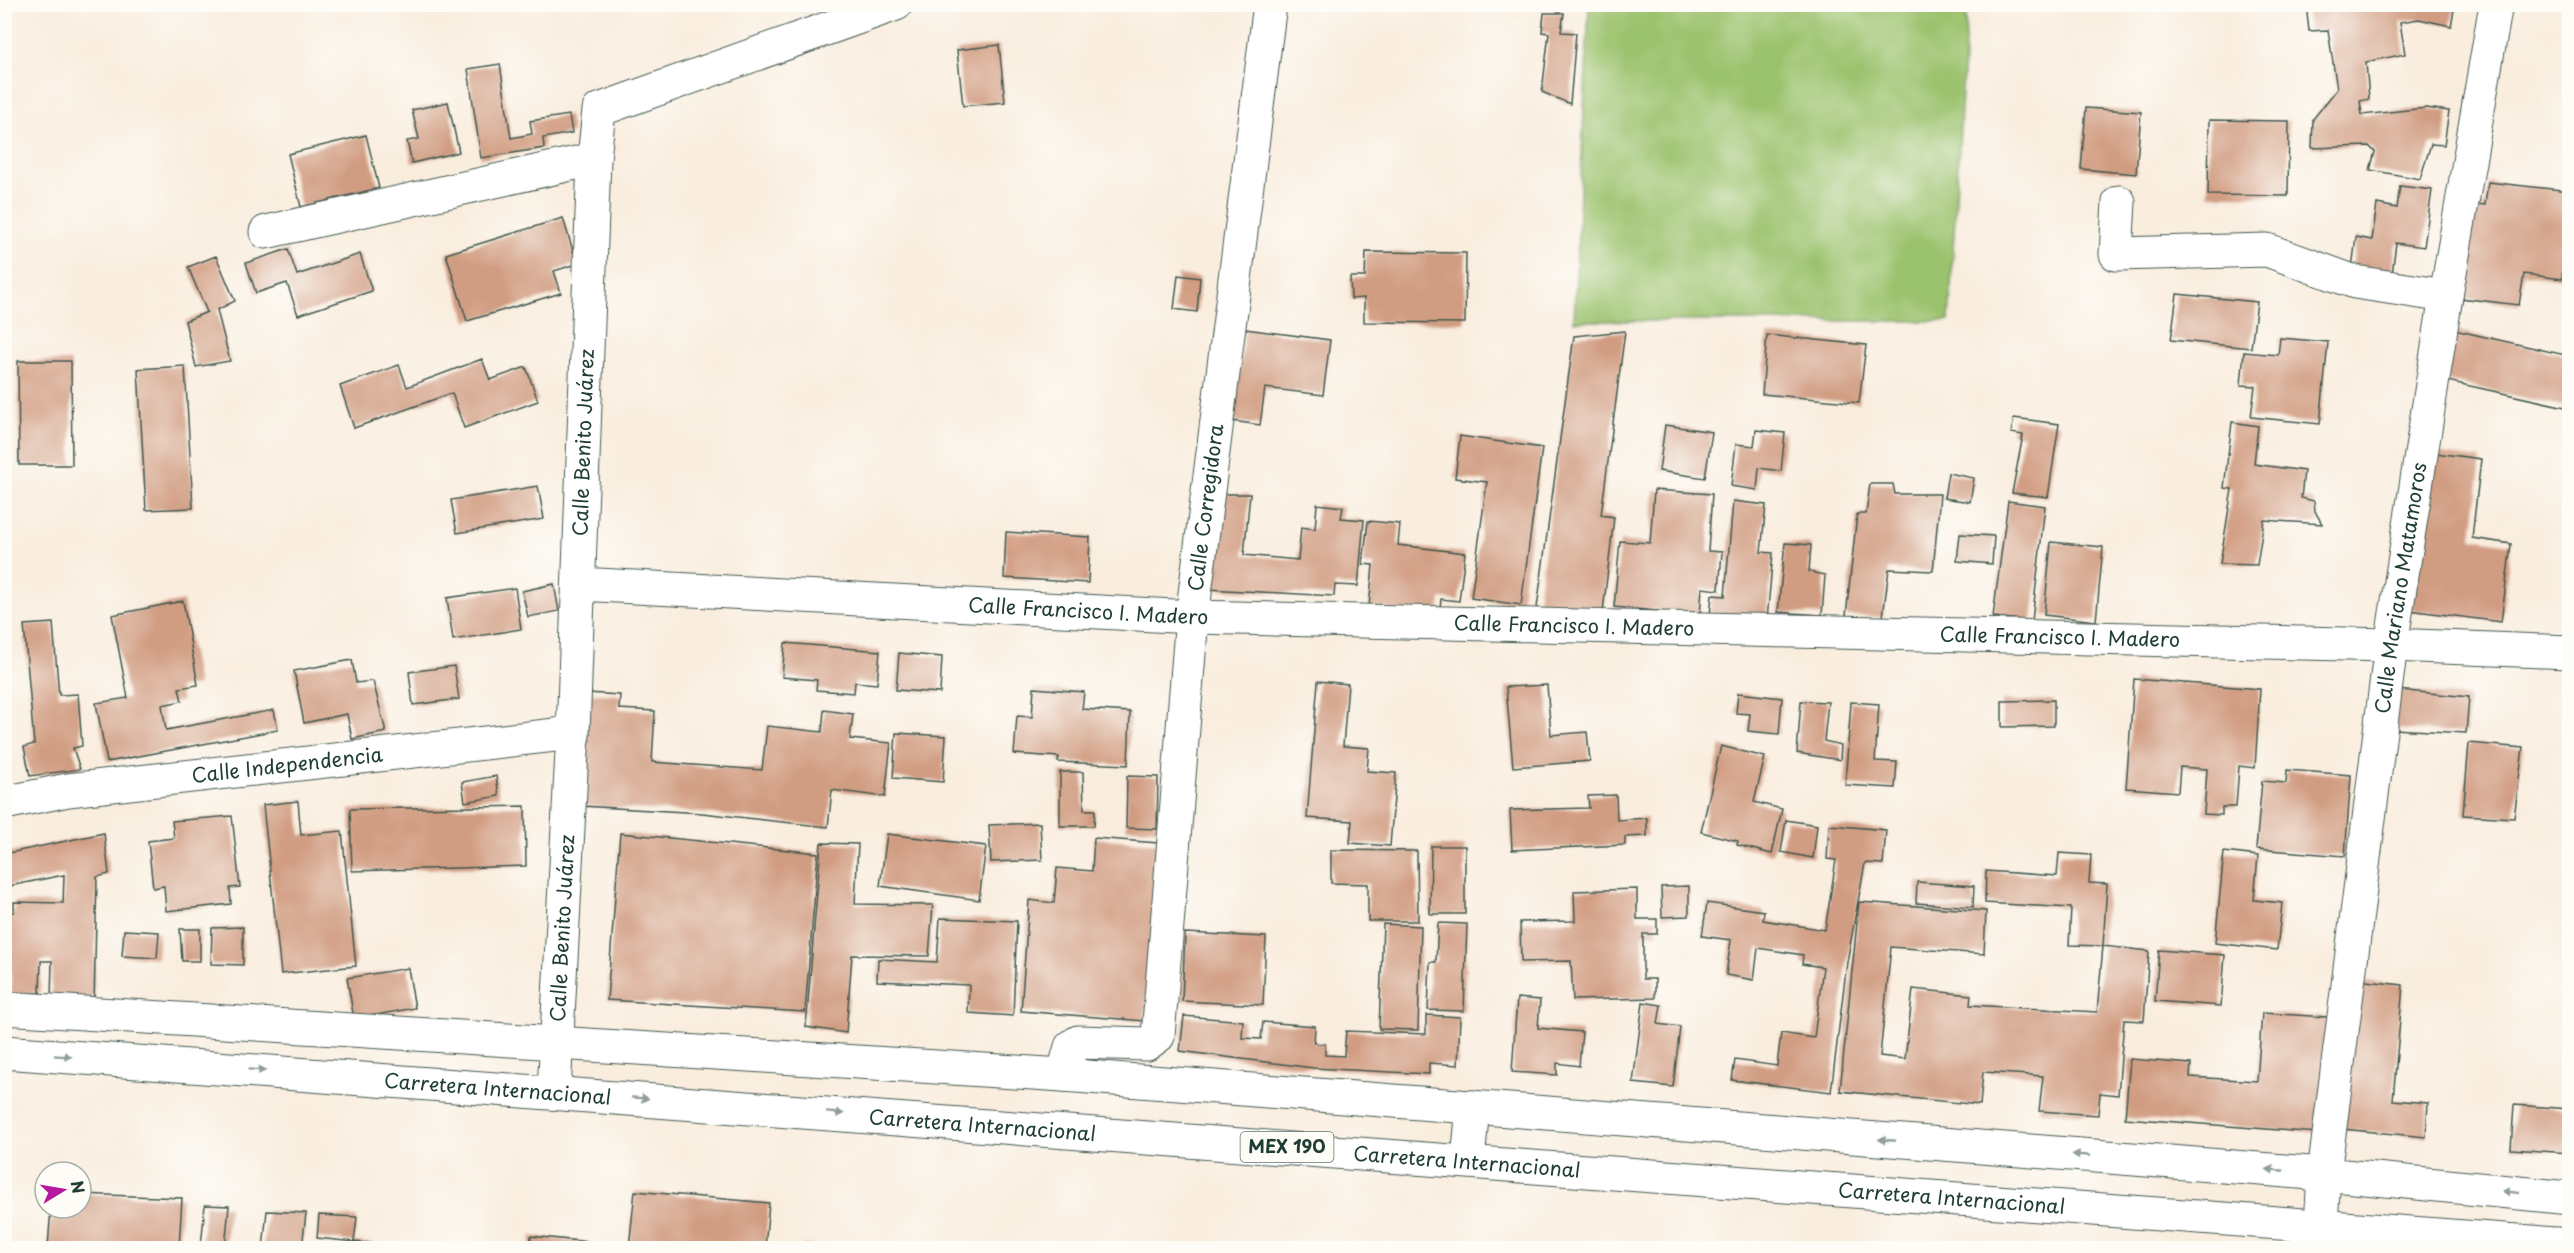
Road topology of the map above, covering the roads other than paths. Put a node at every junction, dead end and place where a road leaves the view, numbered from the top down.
1 (896, 4) edge
2 (1270, 4) edge
3 (2496, 4) edge
4 (594, 159) junction
5 (2119, 202) dead end
6 (266, 232) dead end
7 (2446, 296) junction
8 (579, 584) junction
9 (1192, 617) junction
10 (2391, 645) junction
11 (2570, 652) edge
12 (573, 733) junction
13 (4, 803) edge
14 (4, 1008) edge
15 (556, 1043) junction
16 (4, 1052) edge
17 (912, 1066) junction
18 (1062, 1075) junction
19 (554, 1092) junction
20 (1473, 1107) junction
21 (907, 1118) junction
22 (1468, 1160) junction
23 (2324, 1174) junction
24 (2570, 1198) edge
25 (2321, 1225) junction
26 (2570, 1245) edge

1 - 4 street, Calle Benito Juárez
2 - 9 street, Calle Corregidora
3 - 7 street, Calle Mariano Matamoros
4 - 6 street
4 - 8 street, Calle Benito Juárez
5 - 7 street
7 - 10 street, Calle Mariano Matamoros
8 - 9 street, Calle Francisco I. Madero
8 - 12 street, Calle Benito Juárez
9 - 10 street, Calle Francisco I. Madero
9 - 18 street, Calle Corregidora
10 - 11 street, Calle Francisco I. Madero
10 - 23 street, Calle Mariano Matamoros
12 - 13 street, Calle Independencia
12 - 15 street, Calle Benito Juárez
14 - 15 street
15 - 17 street
15 - 19 street, Calle Benito Juárez
16 -> 19 street, Carretera Internacional / MEX 190
17 - 18 street
17 - 21 street
18 - 20 street
19 -> 21 street, Carretera Internacional / MEX 190
20 - 22 street
23 -> 20 street
21 - 22 street, Carretera Internacional / MEX 190
22 - 25 street, Carretera Internacional / MEX 190
24 -> 23 street
23 - 25 street, Calle Mariano Matamoros
25 - 26 street, Carretera Internacional / MEX 190

